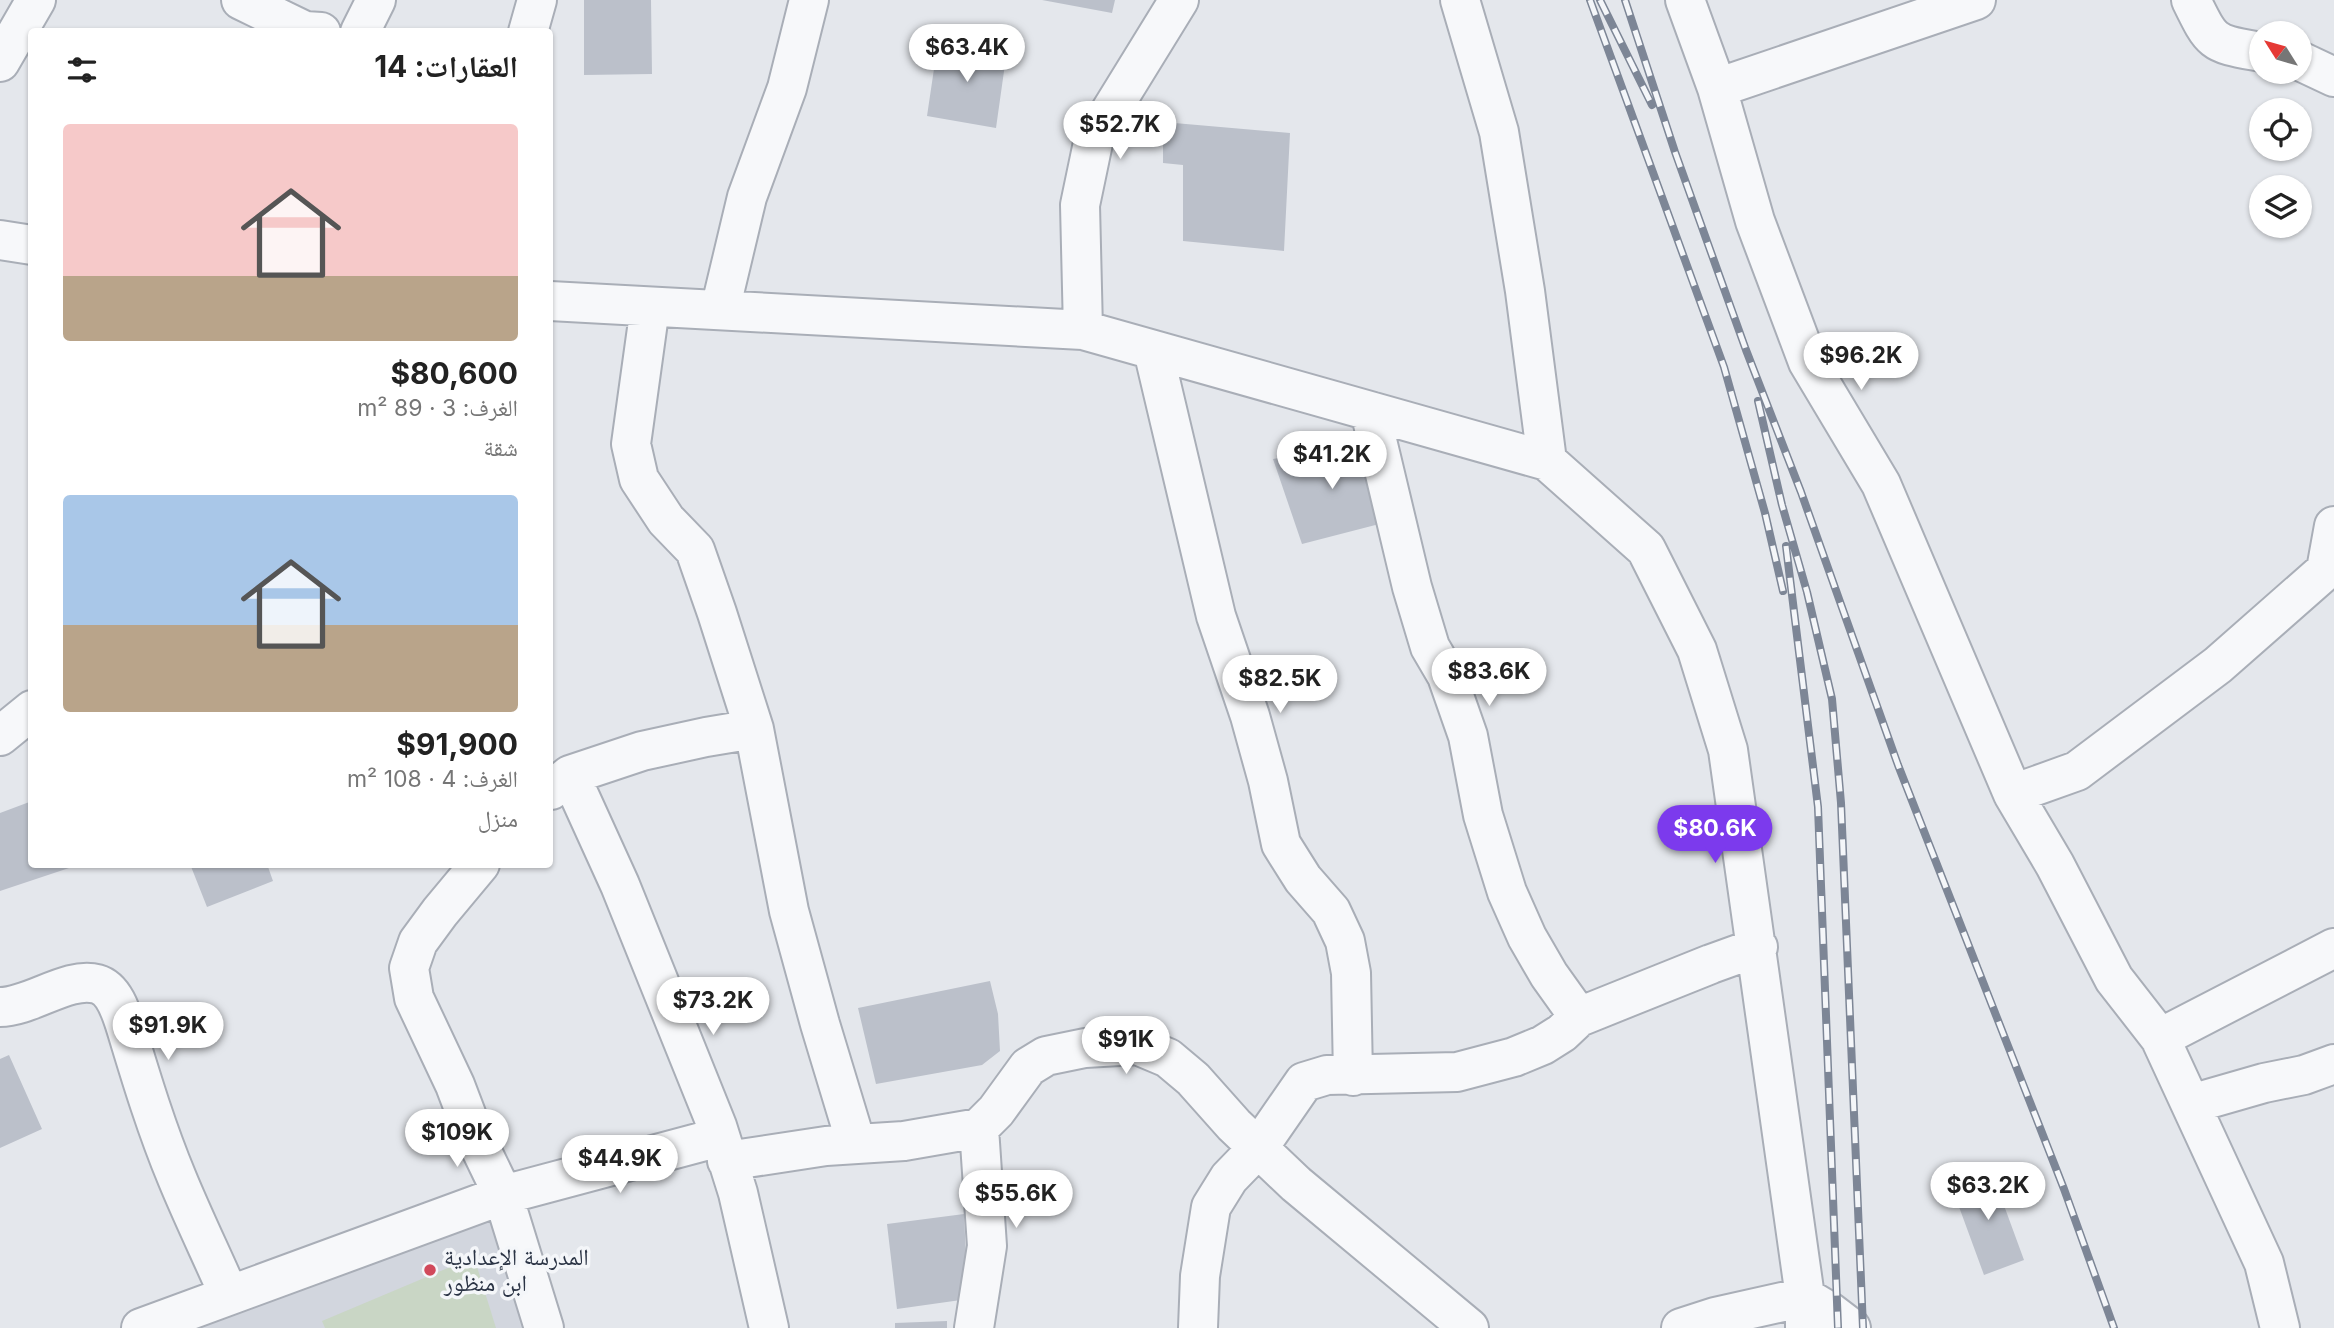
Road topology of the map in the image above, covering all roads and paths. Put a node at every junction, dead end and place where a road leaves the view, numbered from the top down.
1 (36, 0) edge
2 (242, 0) edge
3 (376, 0) edge
4 (537, 0) edge
5 (809, 0) edge
6 (1179, 0) edge
7 (1460, 0) edge
8 (1685, 0) edge
9 (1976, 0) edge
10 (2191, 0) edge
11 (301, 28) edge
12 (362, 28) edge
13 (529, 28) edge
14 (2249, 49) edge
15 (0, 62) edge
16 (2312, 66) edge
17 (2334, 76) edge
18 (1717, 88) junction
19 (0, 240) edge
20 (28, 244) edge
21 (553, 301) edge
22 (650, 307) junction
23 (720, 310) junction
24 (1083, 330) junction
25 (1153, 350) junction
26 (1370, 411) junction
27 (1547, 461) junction
28 (2334, 526) edge
29 (2330, 582) edge
30 (28, 713) edge
31 (754, 729) junction
32 (0, 736) edge
33 (560, 783) edge
34 (2013, 793) junction
35 (477, 868) edge
36 (1758, 947) junction
37 (2334, 948) edge
38 (0, 1007) edge
39 (1579, 1017) junction
40 (2160, 1038) junction
41 (2334, 1064) edge
42 (1353, 1076) junction
43 (2191, 1104) junction
44 (979, 1128) junction
45 (856, 1143) junction
46 (1259, 1147) junction
47 (724, 1149) junction
48 (503, 1195) junction
49 (229, 1295) junction
50 (1805, 1313) edge
51 (141, 1328) edge
52 (544, 1328) edge
53 (769, 1328) edge
54 (974, 1328) edge
55 (1198, 1328) edge
56 (1469, 1328) edge
57 (1681, 1328) edge
58 (1851, 1328) edge
59 (2280, 1328) edge

1 - 15 street
2 - 11 street
3 - 12 street
4 - 13 street
5 - 23 street
6 - 24 street
7 - 27 street
8 - 18 street
9 - 18 street
10 - 14 street
16 - 17 street
18 - 34 street
19 - 20 street
21 - 22 street
22 - 23 street
22 - 31 street
23 - 24 street
24 - 25 street
25 - 26 street
25 - 42 street
26 - 27 street
26 - 39 street
27 - 36 street
28 - 29 street
29 - 34 street
30 - 32 street
31 - 33 street
31 - 45 street
33 - 47 street
34 - 40 street
35 - 48 street
36 - 39 street
36 - 50 street
37 - 40 street
38 - 49 street
39 - 42 street
40 - 43 street
41 - 43 street
42 - 46 street
43 - 59 street
44 - 45 street
44 - 46 street
44 - 54 street
45 - 47 street
46 - 55 street
46 - 56 street
47 - 48 street
47 - 53 street
48 - 49 street
48 - 52 street
49 - 51 street
50 - 57 street
50 - 58 street

